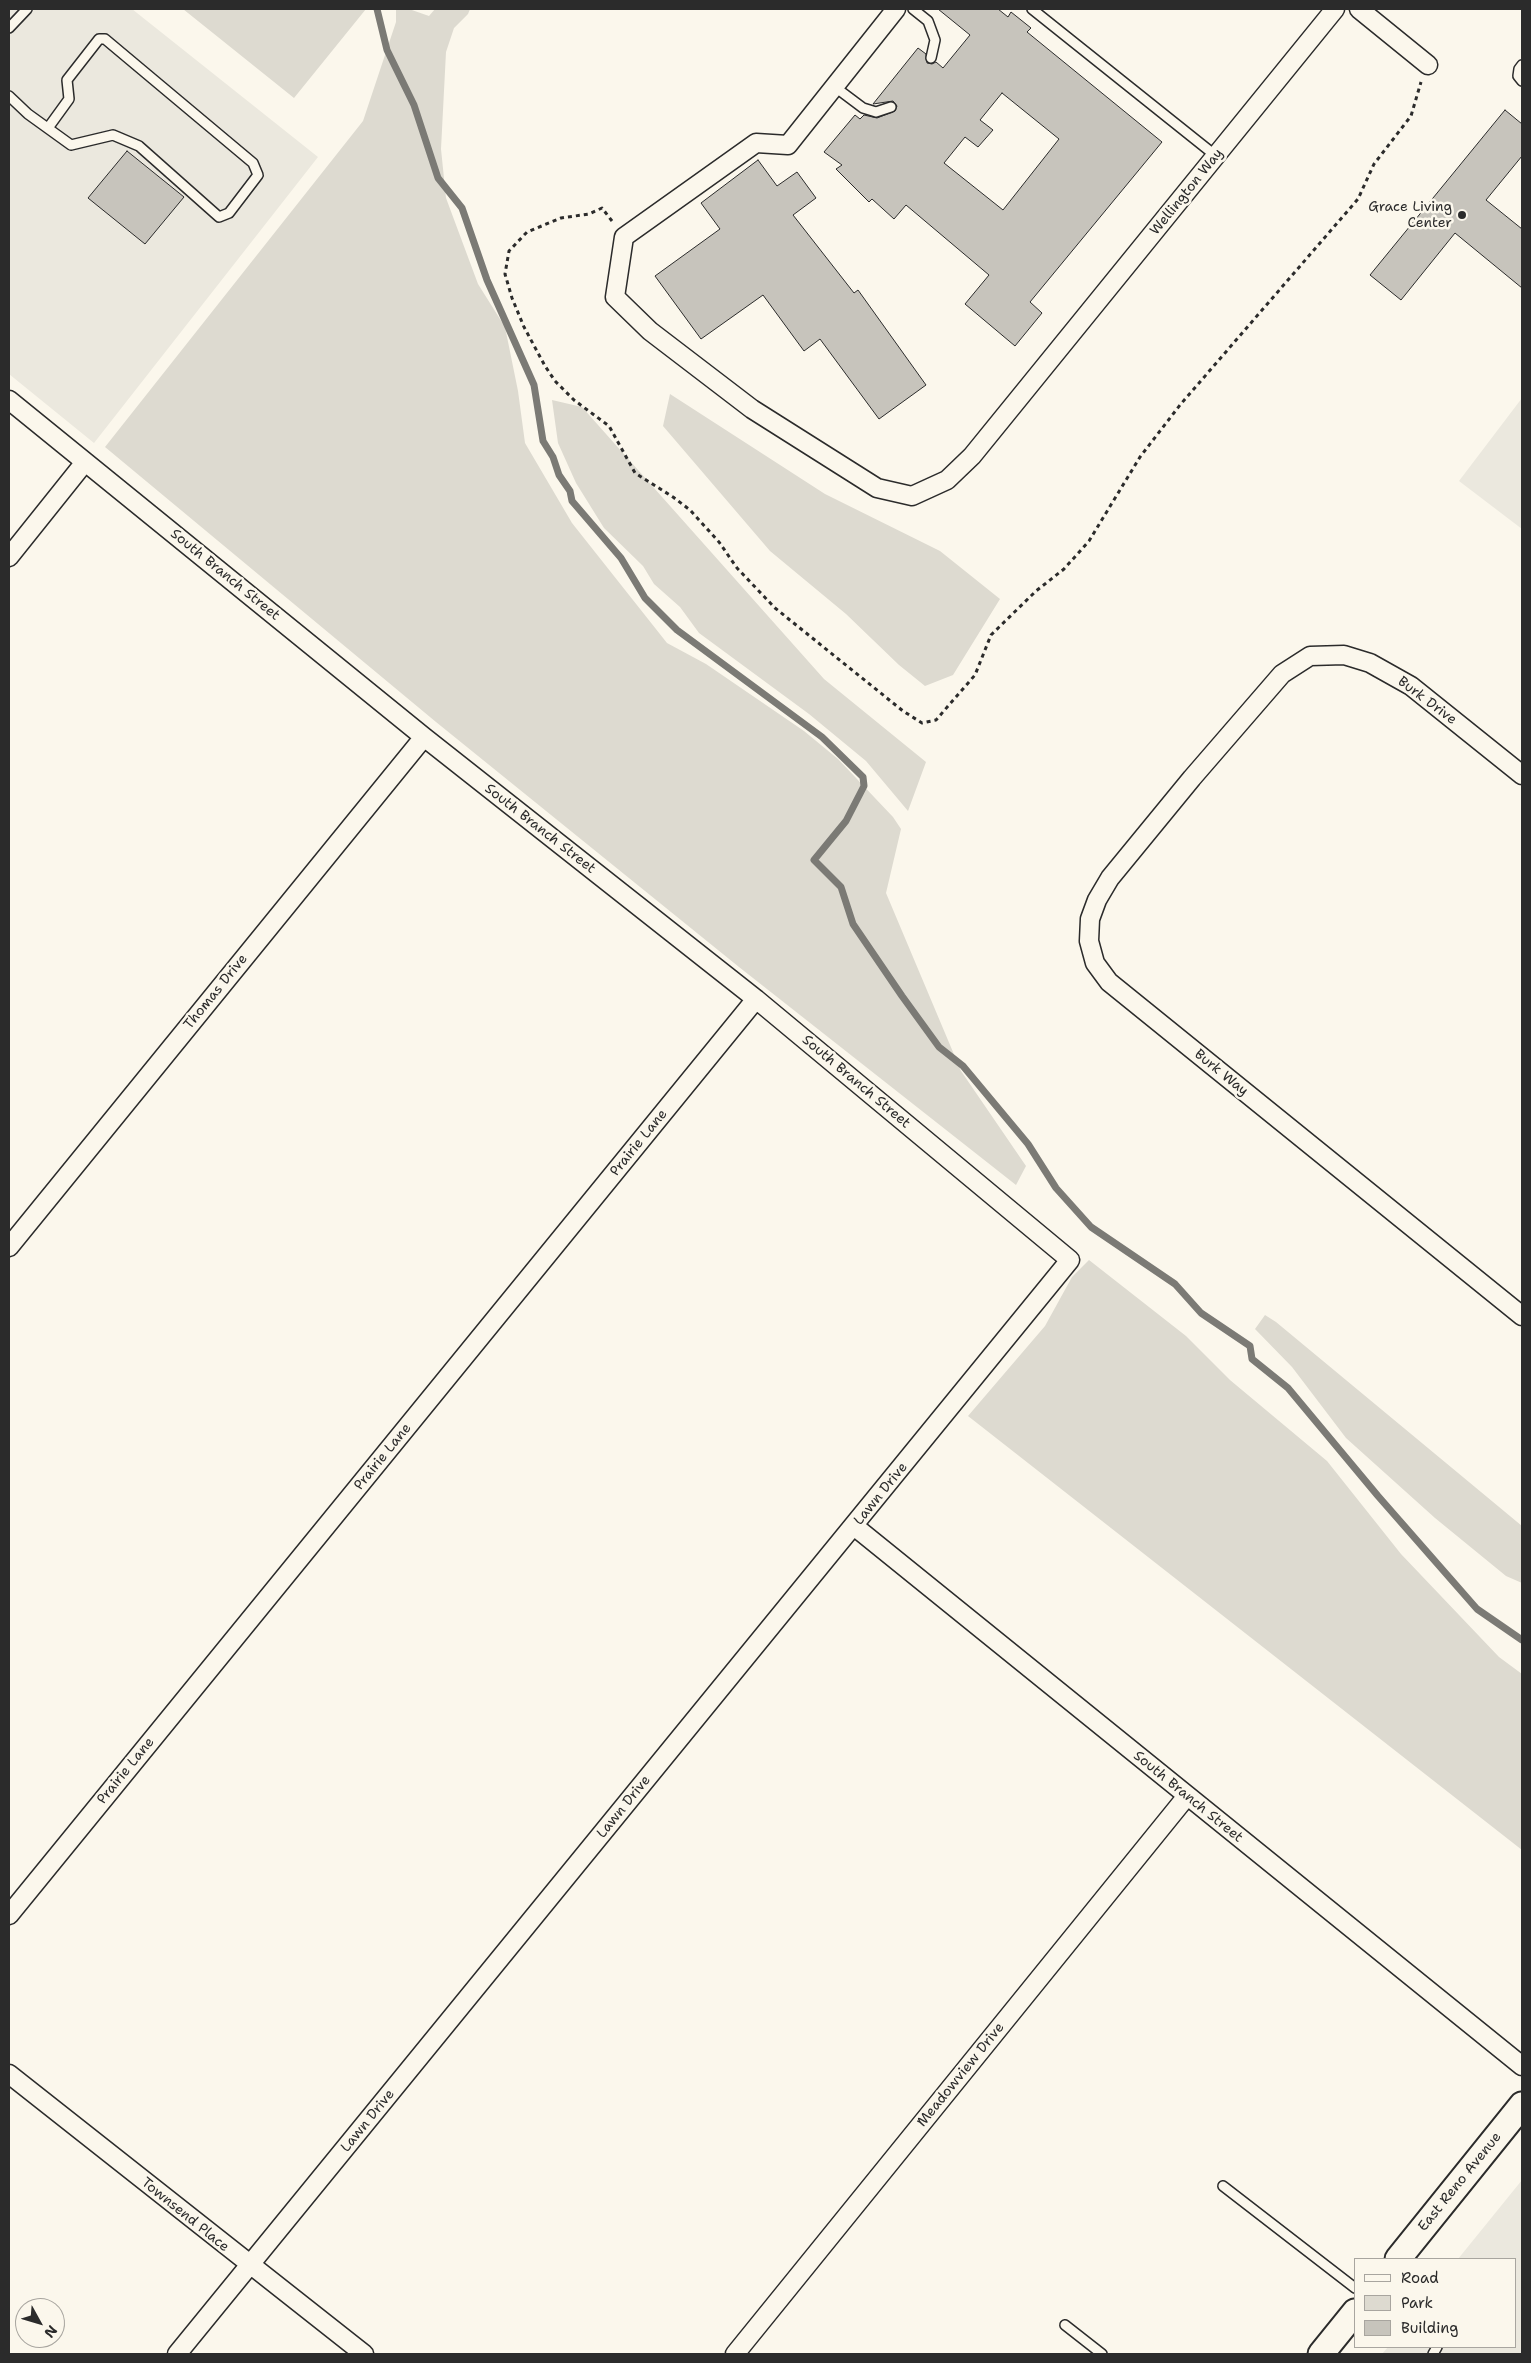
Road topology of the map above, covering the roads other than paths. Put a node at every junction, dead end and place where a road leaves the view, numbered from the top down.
1 (27, 9) edge
2 (896, 9) edge
3 (913, 9) edge
4 (1032, 9) edge
5 (1335, 9) edge
6 (1359, 9) edge
7 (9, 28) edge
8 (932, 58) dead end
9 (1428, 65) road end
10 (1522, 65) edge
11 (1522, 81) edge
12 (835, 87) junction
13 (9, 96) edge
14 (891, 107) dead end
15 (48, 128) junction
16 (1216, 156) junction
17 (9, 400) edge
18 (85, 462) junction
19 (9, 557) edge
20 (424, 737) junction
21 (1522, 775) edge
22 (1192, 778) joint
23 (756, 999) junction
24 (9, 1247) edge
25 (1070, 1260) joint
26 (1522, 1316) edge
27 (854, 1526) junction
28 (1187, 1796) junction
29 (9, 1915) edge
30 (1522, 2066) edge
31 (9, 2074) edge
32 (1522, 2106) edge
33 (1223, 2186) dead end
34 (1399, 2258) edge
35 (249, 2266) junction
36 (1354, 2287) edge
37 (1354, 2313) edge
38 (1065, 2325) dead end
39 (177, 2354) edge
40 (364, 2354) edge
41 (735, 2354) edge
42 (1102, 2354) edge
43 (1320, 2354) edge

1 - 7 lane
2 - 12 street
3 - 8 lane
4 - 16 lane
5 - 16 street, Wellington Way
6 - 9 street
10 - 11 lane
12 - 14 lane
12 - 16 street, Wellington Way
13 - 15 lane
15 - 15 lane
17 - 18 street, South Branch Street
18 - 19 street
18 - 20 street, South Branch Street
20 - 23 street, South Branch Street
20 - 24 street, Thomas Drive
21 - 22 street, Burk Drive
22 - 26 street, Burk Way
23 - 25 street, South Branch Street
23 - 29 street, Prairie Lane
25 - 27 street, Lawn Drive
27 - 28 street, South Branch Street
27 - 35 street, Lawn Drive
28 - 30 street, South Branch Street
28 - 41 street, Meadowview Drive
31 - 35 street, Townsend Place
32 - 34 main road, East Reno Avenue
33 - 36 lane
35 - 39 street, Lawn Drive
35 - 40 street, Townsend Place
37 - 43 main road
38 - 42 lane

